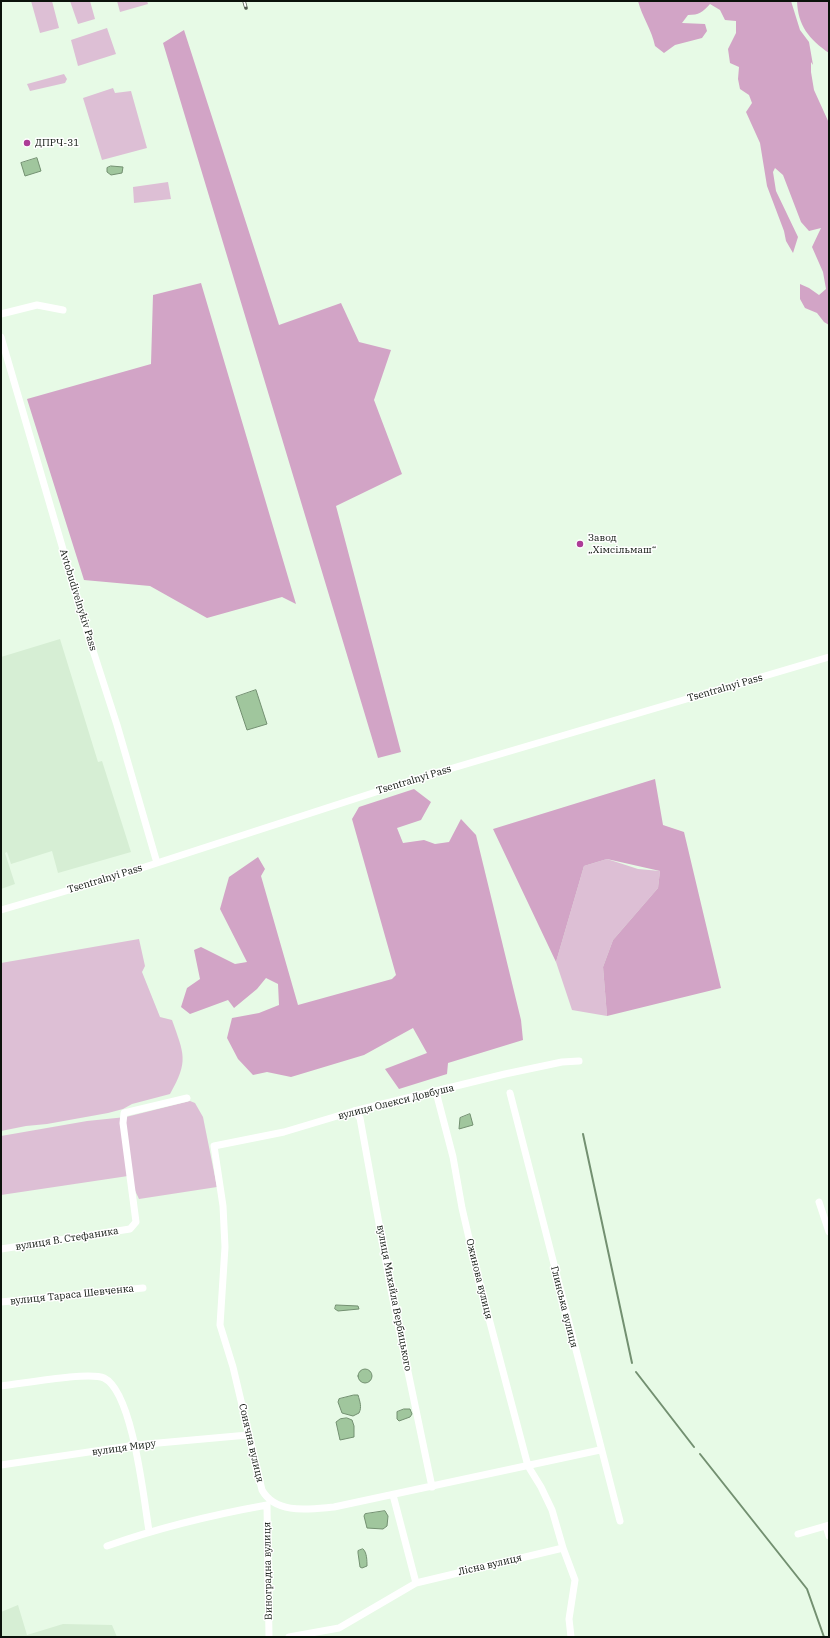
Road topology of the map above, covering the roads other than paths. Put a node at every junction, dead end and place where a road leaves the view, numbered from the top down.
1 (63, 310) dead end
2 (1, 314) edge
3 (1, 337) edge
4 (829, 657) edge
5 (157, 863) junction
6 (1, 910) edge
7 (579, 1061) dead end
8 (436, 1092) junction
9 (510, 1093) dead end
10 (187, 1098) dead end
11 (354, 1111) junction
12 (214, 1146) joint
13 (819, 1202) dead end
14 (829, 1232) edge
15 (1, 1249) edge
16 (143, 1288) dead end
17 (1, 1302) edge
18 (1, 1386) edge
19 (248, 1435) junction
20 (136, 1445) junction
21 (600, 1450) junction
22 (1, 1465) edge
23 (528, 1466) junction
24 (432, 1486) junction
25 (393, 1495) junction
26 (269, 1503) junction
27 (620, 1521) dead end
28 (828, 1525) edge
29 (149, 1531) junction
30 (798, 1534) dead end
31 (829, 1536) edge
32 (107, 1546) dead end
33 (563, 1548) junction
34 (416, 1583) junction
35 (269, 1637) edge
36 (289, 1637) edge
37 (571, 1637) edge

1 - 2 street
3 - 5 street, Avtobudivelnykiv Pass
4 - 5 street, Tsentralnyi Pass
5 - 6 street, Tsentralnyi Pass
7 - 8 street, вулиця Олекси Довбуша
8 - 11 street, вулиця Олекси Довбуша
8 - 23 street, Ожинова вулиця
9 - 21 street, Глинська вулиця
10 - 15 street, вулиця В. Стефаника
11 - 12 street, вулиця Олекси Довбуша
11 - 24 street, вулиця Михайла Вербицького
12 - 19 street, Сонячна вулиця
13 - 14 street
16 - 17 street, вулиця Тараса Шевченка
18 - 20 street
19 - 20 street, вулиця Миру
19 - 26 street, Сонячна вулиця
20 - 22 street, вулиця Миру
20 - 29 street
21 - 23 street
21 - 27 street, Глинська вулиця
23 - 24 street
23 - 33 street
24 - 25 street
25 - 26 street
25 - 34 street
26 - 29 street
26 - 35 street, Виноградна вулиця
28 - 30 street
28 - 31 street
29 - 32 street
33 - 34 street, Лісна вулиця
33 - 37 street
34 - 36 street, Лісна вулиця

